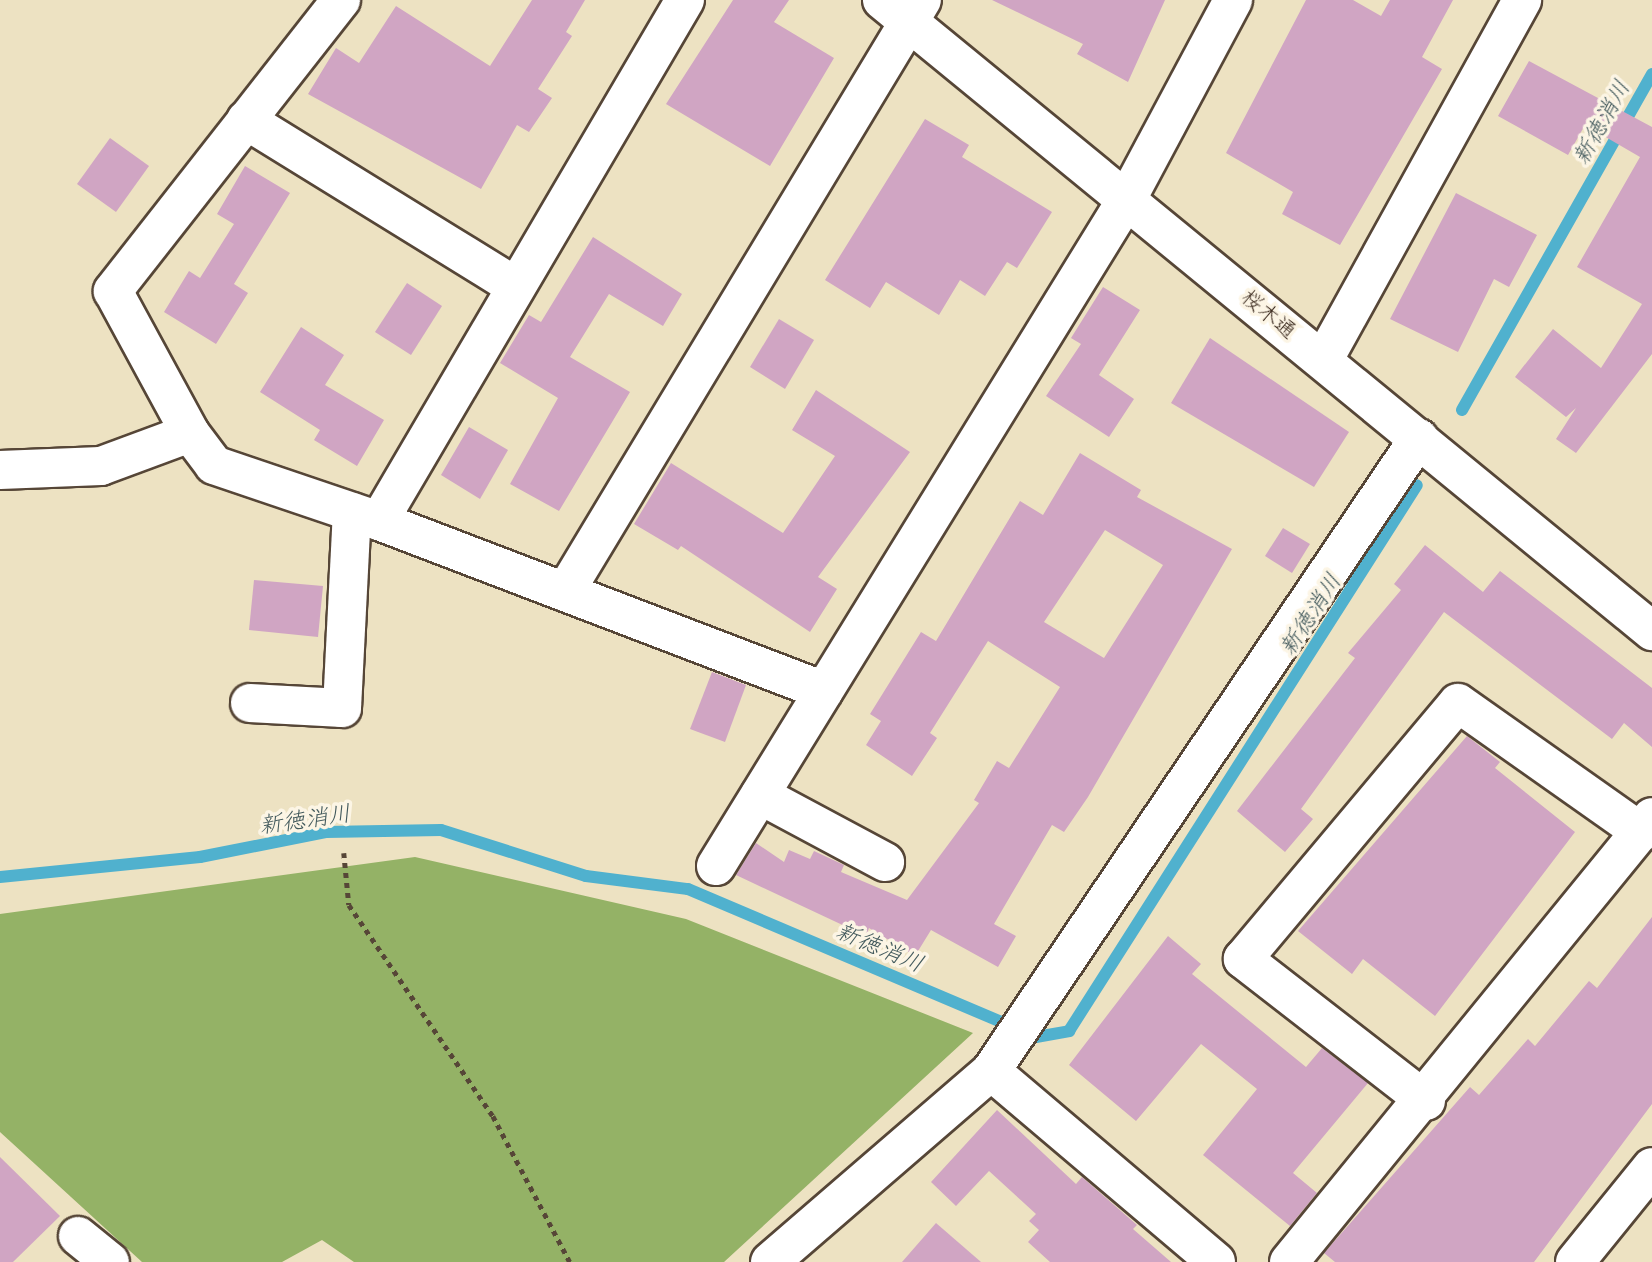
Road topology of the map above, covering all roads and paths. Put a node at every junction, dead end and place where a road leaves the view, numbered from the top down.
1 (341, 0) edge
2 (685, 0) edge
3 (1233, 0) edge
4 (1522, 0) edge
5 (904, 7) edge
6 (246, 120) junction
7 (1128, 197) junction
8 (513, 285) junction
9 (1324, 359) junction
10 (190, 433) junction
11 (1419, 438) junction
12 (0, 470) edge
13 (365, 516) junction
14 (565, 592) junction
15 (1652, 631) edge
16 (824, 691) junction
17 (250, 703) dead end
18 (760, 795) junction
19 (1646, 825) edge
20 (344, 853) dead end
21 (885, 862) dead end
22 (716, 866) dead end
23 (999, 1057) junction
24 (1426, 1101) junction
25 (1652, 1167) edge
26 (78, 1236) dead end
27 (777, 1260) edge
28 (110, 1262) edge
29 (570, 1262) edge
30 (1216, 1262) edge
31 (1289, 1262) edge
32 (1575, 1262) edge

1 - 6 street
2 - 8 street
3 - 7 street
4 - 9 street
5 - 7 street, 桜木通
5 - 14 street
6 - 8 street
6 - 10 street
7 - 9 street, 桜木通
7 - 16 street
8 - 13 street
9 - 11 street, 桜木通
10 - 12 street
10 - 13 street
11 - 15 street, 桜木通
11 - 23 street
13 - 14 street
13 - 17 street
14 - 16 street
16 - 18 street
18 - 21 street
18 - 22 street
19 - 24 street
19 - 24 street
20 - 29 path
23 - 27 street
23 - 30 street
24 - 31 street
25 - 32 street
26 - 28 street

